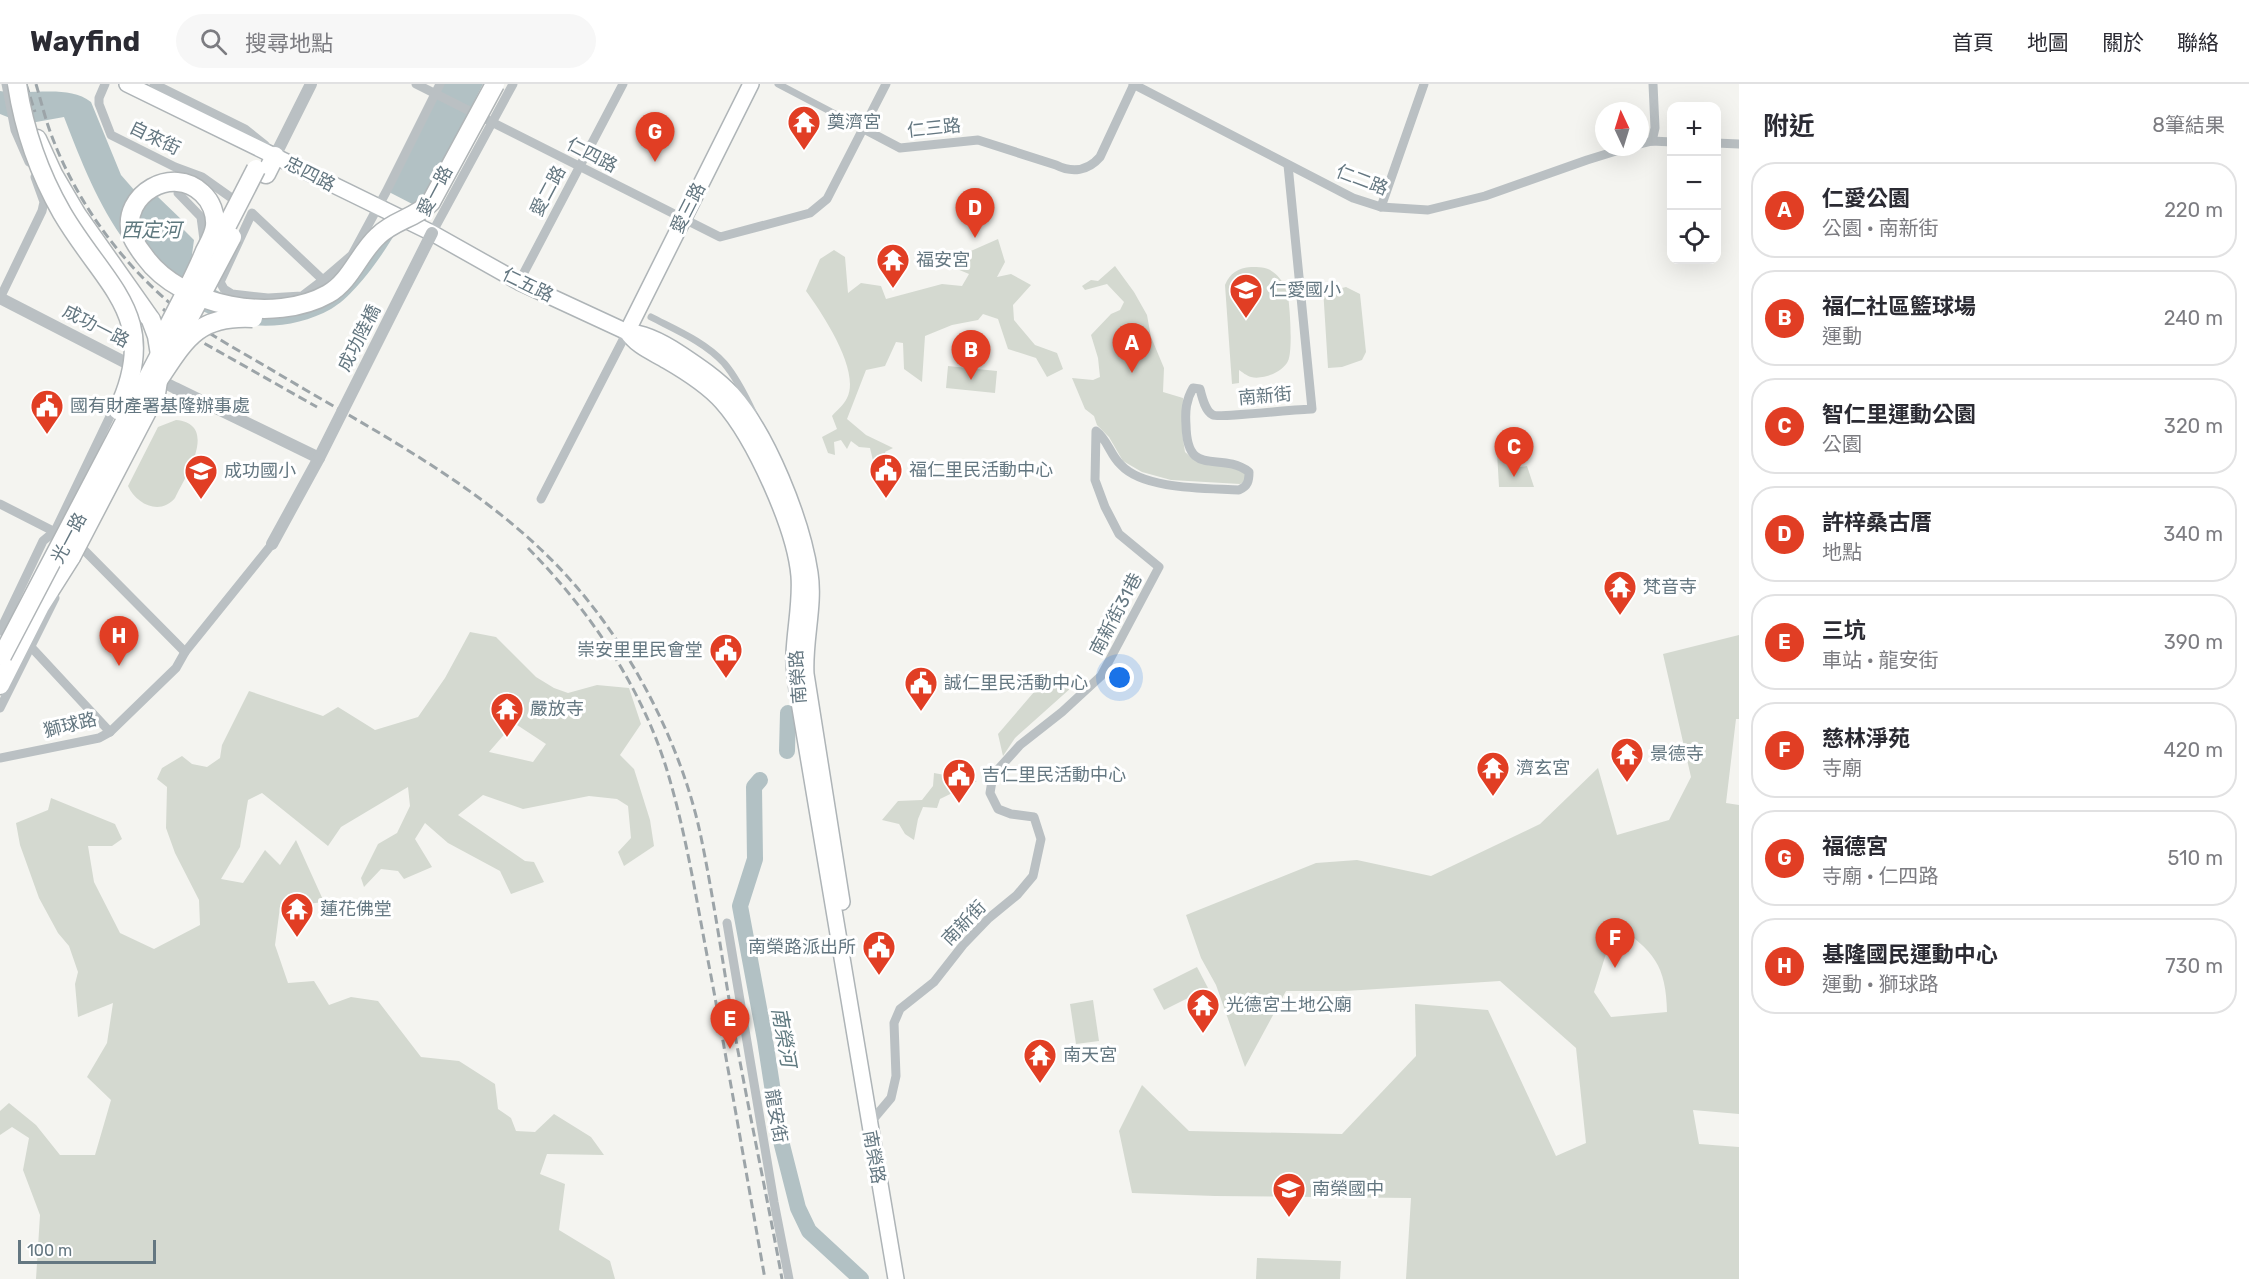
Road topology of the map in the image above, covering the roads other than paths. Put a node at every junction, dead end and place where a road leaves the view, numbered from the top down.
1 (105, 84) edge
2 (127, 84) edge
3 (304, 84) edge
4 (311, 84) edge
5 (416, 84) edge
6 (441, 84) edge
7 (487, 84) edge
8 (495, 84) edge
9 (501, 84) edge
10 (513, 84) edge
11 (623, 84) edge
12 (752, 84) edge
13 (778, 84) edge
14 (886, 84) edge
15 (1134, 84) edge
16 (1425, 84) edge
17 (1653, 84) edge
18 (12, 85) edge
19 (157, 85) edge
20 (436, 94) junction
21 (473, 112) junction
22 (492, 122) junction
23 (862, 128) junction
24 (1652, 141) junction
25 (1649, 142) edge
26 (1667, 142) edge
27 (1721, 143) edge
28 (1739, 144) edge
29 (270, 152) junction
30 (1602, 156) edge
31 (1288, 165) junction
32 (580, 167) junction
33 (261, 172) junction
34 (178, 193) dead end
35 (233, 199) dead end
36 (1381, 207) junction
37 (377, 210) junction
38 (683, 219) junction
39 (432, 233) junction
40 (204, 240) dead end
41 (323, 280) junction
42 (519, 282) junction
43 (0, 298) edge
44 (651, 317) dead end
45 (627, 332) junction
46 (160, 354) junction
47 (134, 366) junction
48 (166, 386) junction
49 (770, 456) junction
50 (319, 458) junction
51 (1249, 472) joint
52 (541, 499) dead end
53 (0, 504) edge
54 (55, 531) junction
55 (272, 544) joint
56 (83, 549) junction
57 (40, 606) junction
58 (0, 631) edge
59 (32, 648) junction
60 (185, 652) junction
61 (1, 658) edge
62 (0, 685) edge
63 (0, 708) edge
64 (110, 732) junction
65 (0, 758) edge
66 (1002, 763) joint
67 (727, 923) dead end
68 (871, 1118) junction
69 (789, 1279) edge
70 (896, 1279) edge
71 (906, 1279) edge

1 - 35 street, 自來街
2 - 29 main road, 忠四路
3 - 29 street
4 - 29 street
5 - 20 street, 仁四路
6 - 20 street
7 - 21 street, 愛一路
8 - 46 highway, bridge
9 - 48 highway, bridge
10 - 22 street, 愛一路
11 - 32 street, 愛二路
12 - 38 main road, 愛三路
13 - 23 street, 仁三路
14 - 23 street, 仁四路
15 - 23 street, 仁三路
15 - 31 street, 仁二路
16 - 36 street
17 - 24 street
18 - 43 street
18 - 57 highway, bridge
18 - 61 highway, bridge
19 - 29 street, 忠四路
20 - 21 street, 仁四路
20 - 37 street
21 - 22 street, 仁四路
21 - 39 street, 愛一路
22 - 32 street, 仁四路
22 - 39 street, 愛一路
23 - 38 street, 仁四路
24 - 25 street
24 - 26 street
27 - 28 street
29 - 33 highway
29 - 37 main road, 忠四路
30 - 36 street, 仁二路
31 - 36 street, 仁二路
31 - 51 street, 南新街
32 - 38 street, 仁四路
32 - 42 street, 愛二路
33 - 46 highway, bridge
33 - 48 highway, bridge
34 - 40 street
37 - 39 main road, 忠四路
37 - 41 street
38 - 45 main road, 愛三路
39 - 42 main road, 仁五路
39 - 50 street, 成功陸橋, bridge
41 - 41 street
42 - 45 main road, 仁五路
43 - 47 street, 成功一路
44 - 49 street, 南榮路
45 - 49 main road, 南榮路
45 - 52 street
45 - 68 main road, 南榮路
46 - 61 highway, bridge
47 - 48 street, 成功一路
47 - 54 street, 光一路
48 - 50 street
48 - 56 street, 光一路
48 - 57 highway
49 - 68 main road, 南榮路
50 - 55 street, 成功陸橋
51 - 66 street, 南新街31巷
53 - 54 street
54 - 56 street
54 - 58 street, 光一路
55 - 60 street, 獅球路
56 - 59 street, 光一路
56 - 60 street
57 - 62 highway
59 - 63 street, 光一路
59 - 64 street
60 - 64 street, 獅球路
64 - 65 street, 獅球路
66 - 68 street, 南新街
67 - 69 street, 龍安街
68 - 70 main road, 南榮路
68 - 71 main road, 南榮路

